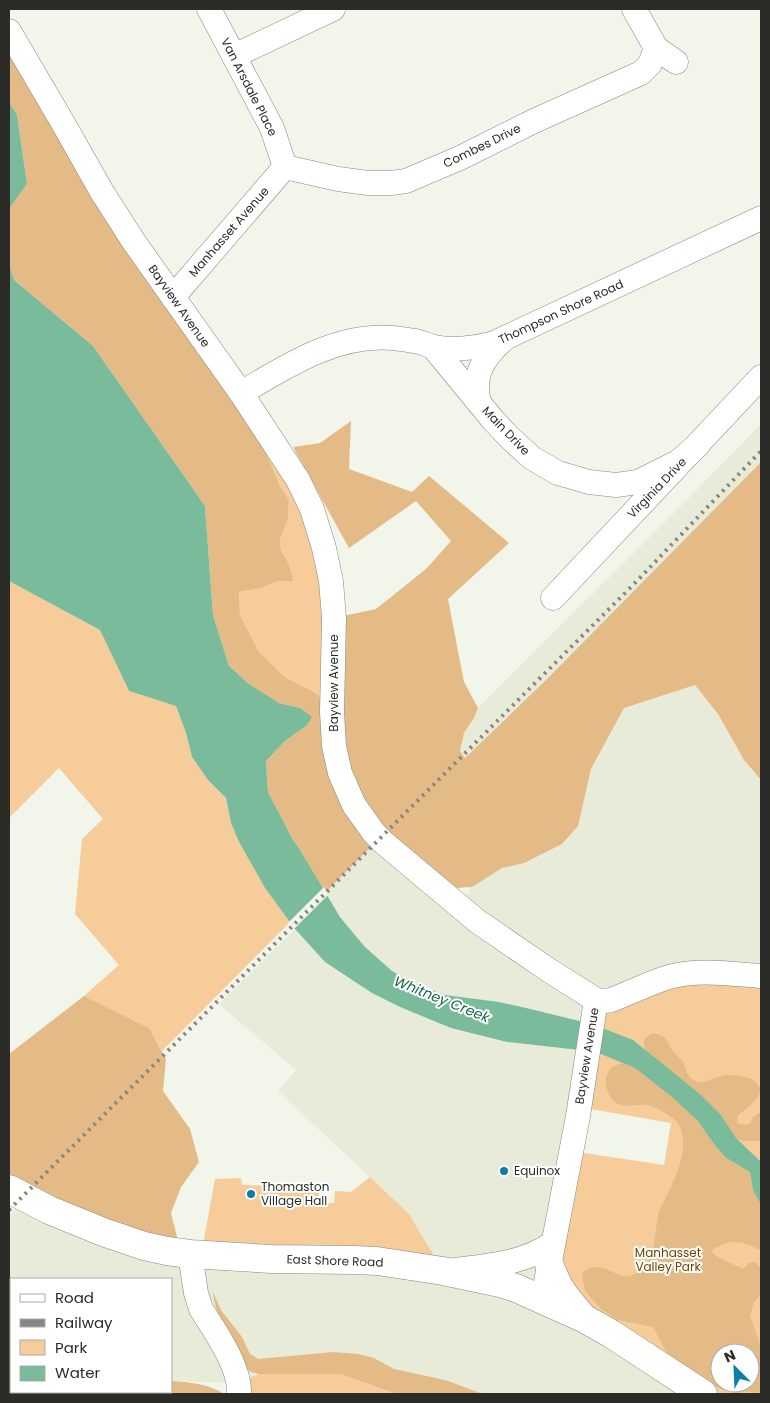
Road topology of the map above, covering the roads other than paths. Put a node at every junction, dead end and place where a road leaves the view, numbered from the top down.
1 (209, 9) edge
2 (333, 9) edge
3 (634, 9) edge
4 (9, 31) edge
5 (656, 48) junction
6 (234, 56) junction
7 (676, 62) dead end
8 (285, 167) junction
9 (761, 218) edge
10 (173, 297) junction
11 (505, 339) junction
12 (433, 347) junction
13 (761, 377) edge
14 (241, 393) junction
15 (479, 402) junction
16 (698, 445) junction
17 (553, 598) dead end
18 (761, 976) edge
19 (596, 1000) junction
20 (9, 1189) edge
21 (190, 1254) junction
22 (551, 1254) junction
23 (443, 1271) junction
24 (543, 1300) junction
25 (584, 1318) junction
26 (239, 1394) edge
27 (702, 1394) edge

1 - 6 street, Van Arsdale Place
2 - 6 street
3 - 5 street
4 - 10 street, Bayview Avenue
5 - 7 street
5 - 8 street, Combes Drive
6 - 8 street, Van Arsdale Place
8 - 10 street, Manhasset Avenue
9 - 11 street, Thompson Shore Road
10 - 14 street, Bayview Avenue
11 - 12 street, Thompson Shore Road
11 - 15 street, Main Drive
12 - 14 street, Thompson Shore Road
12 - 15 street, Main Drive
13 - 16 street, Virginia Drive
14 - 19 street, Bayview Avenue
15 - 16 street, Main Drive
16 - 17 street, Virginia Drive
18 - 19 street
19 - 22 street, Bayview Avenue
20 - 21 main road, East Shore Road
21 - 23 main road, East Shore Road
21 - 26 street
22 - 23 street
22 - 24 street, Bayview Avenue
22 - 25 main road
23 - 24 main road, East Shore Road
24 - 25 main road, East Shore Road
25 - 27 main road, East Shore Road

